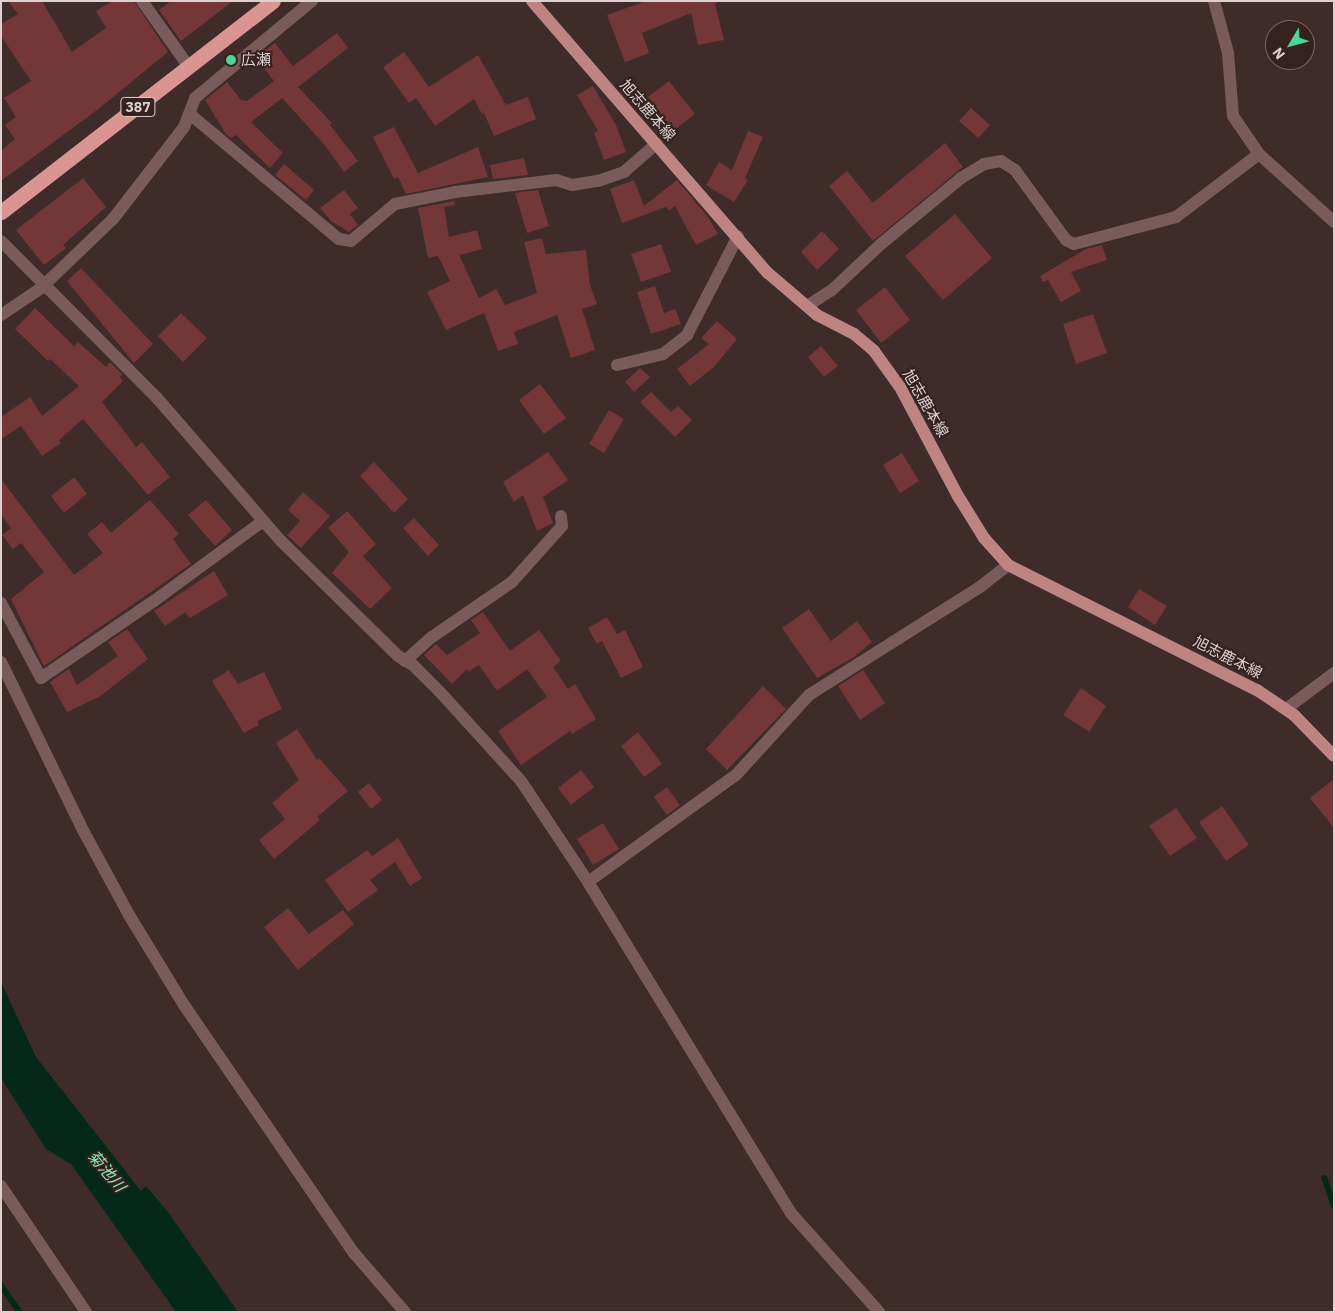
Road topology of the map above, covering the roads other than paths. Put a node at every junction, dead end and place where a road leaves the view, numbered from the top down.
1 (142, 1) edge
2 (273, 1) edge
3 (312, 1) edge
4 (532, 1) edge
5 (1214, 1) edge
6 (189, 67) junction
7 (191, 115) junction
8 (656, 144) junction
9 (1259, 154) junction
10 (1, 212) edge
11 (1334, 222) edge
12 (738, 236) junction
13 (1, 241) edge
14 (45, 283) junction
15 (808, 306) junction
16 (1, 315) edge
17 (617, 365) dead end
18 (561, 516) dead end
19 (263, 521) junction
20 (1008, 566) junction
21 (1, 603) edge
22 (405, 661) junction
23 (1, 662) edge
24 (1334, 673) edge
25 (1286, 709) junction
26 (1334, 756) edge
27 (588, 882) junction
28 (1, 1186) edge
29 (86, 1312) edge
30 (405, 1312) edge
31 (879, 1312) edge

1 - 6 street
2 - 6 highway, 387
3 - 7 street
4 - 8 main road, 旭志鹿本線
5 - 9 street
6 - 10 highway, 387
7 - 8 street
7 - 14 street
8 - 12 main road, 旭志鹿本線
9 - 11 street
9 - 15 street
12 - 15 main road, 旭志鹿本線
12 - 17 street
13 - 14 street
14 - 16 street
14 - 19 street
15 - 20 main road, 旭志鹿本線
18 - 22 street
19 - 21 street
19 - 22 street
20 - 25 main road, 旭志鹿本線
20 - 27 street
22 - 27 street
23 - 30 street
24 - 25 street
25 - 26 main road, 旭志鹿本線
27 - 31 street
28 - 29 street

